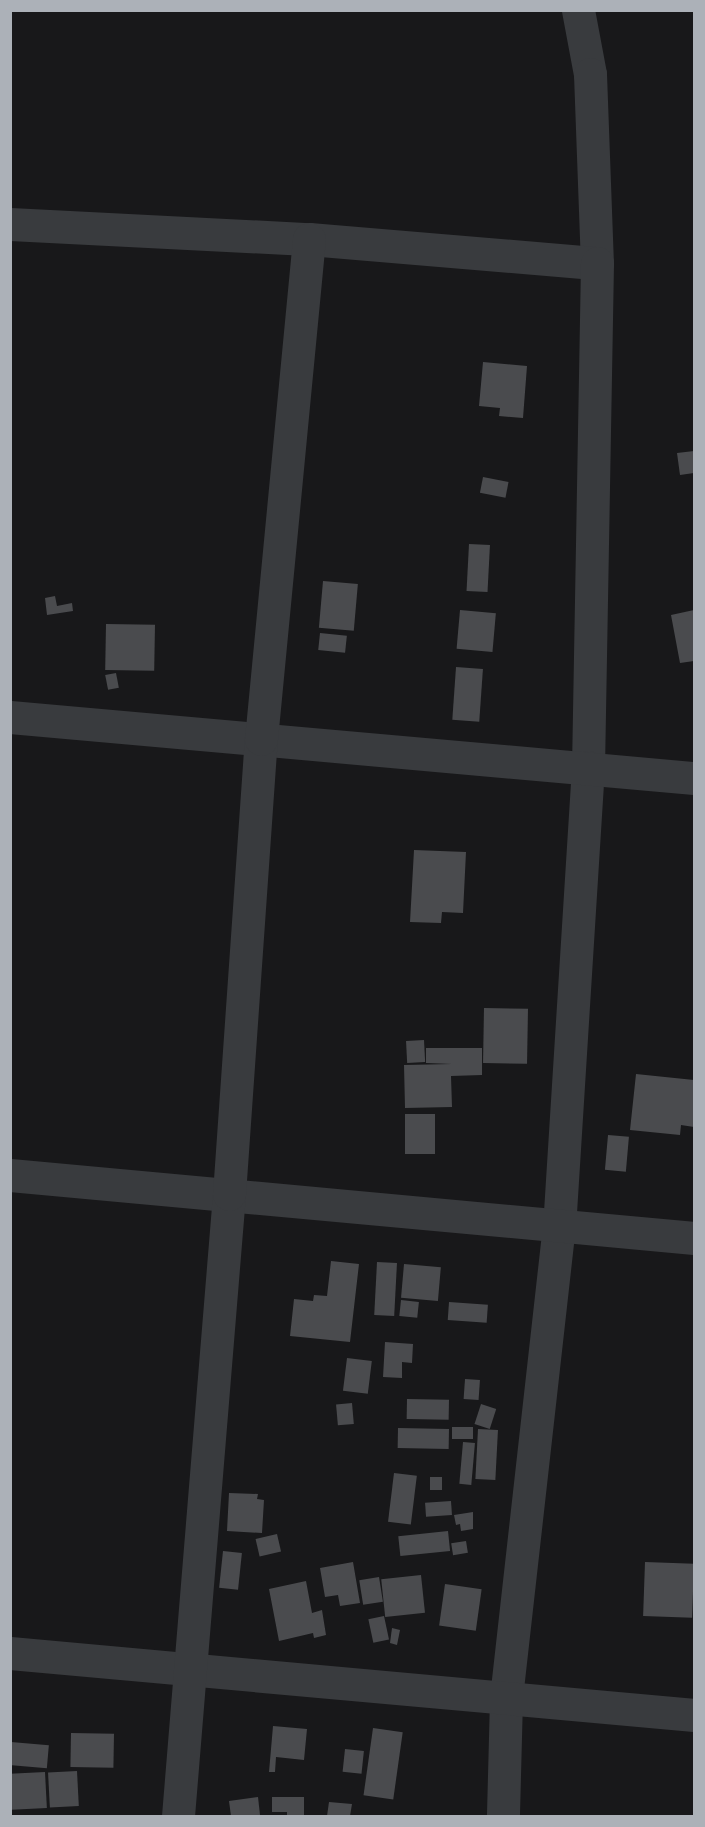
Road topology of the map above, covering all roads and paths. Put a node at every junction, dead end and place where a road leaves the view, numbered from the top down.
1 (578, 10) edge
2 (10, 224) edge
3 (309, 239) junction
4 (597, 263) junction
5 (10, 717) edge
6 (261, 740) junction
7 (588, 766) junction
8 (694, 778) edge
9 (10, 1175) edge
10 (229, 1194) junction
11 (559, 1225) junction
12 (694, 1238) edge
13 (10, 1653) edge
14 (190, 1667) junction
15 (506, 1699) junction
16 (694, 1715) edge
17 (178, 1816) edge
18 (503, 1816) edge

1 - 4 street
2 - 3 street
3 - 4 street
3 - 6 street
4 - 7 street
5 - 6 street
6 - 7 street
6 - 10 street
7 - 8 street
7 - 11 street
9 - 10 street
10 - 11 street
10 - 14 street
11 - 12 street
11 - 15 street
13 - 14 street
14 - 15 street
14 - 17 street
15 - 16 street
15 - 18 street

